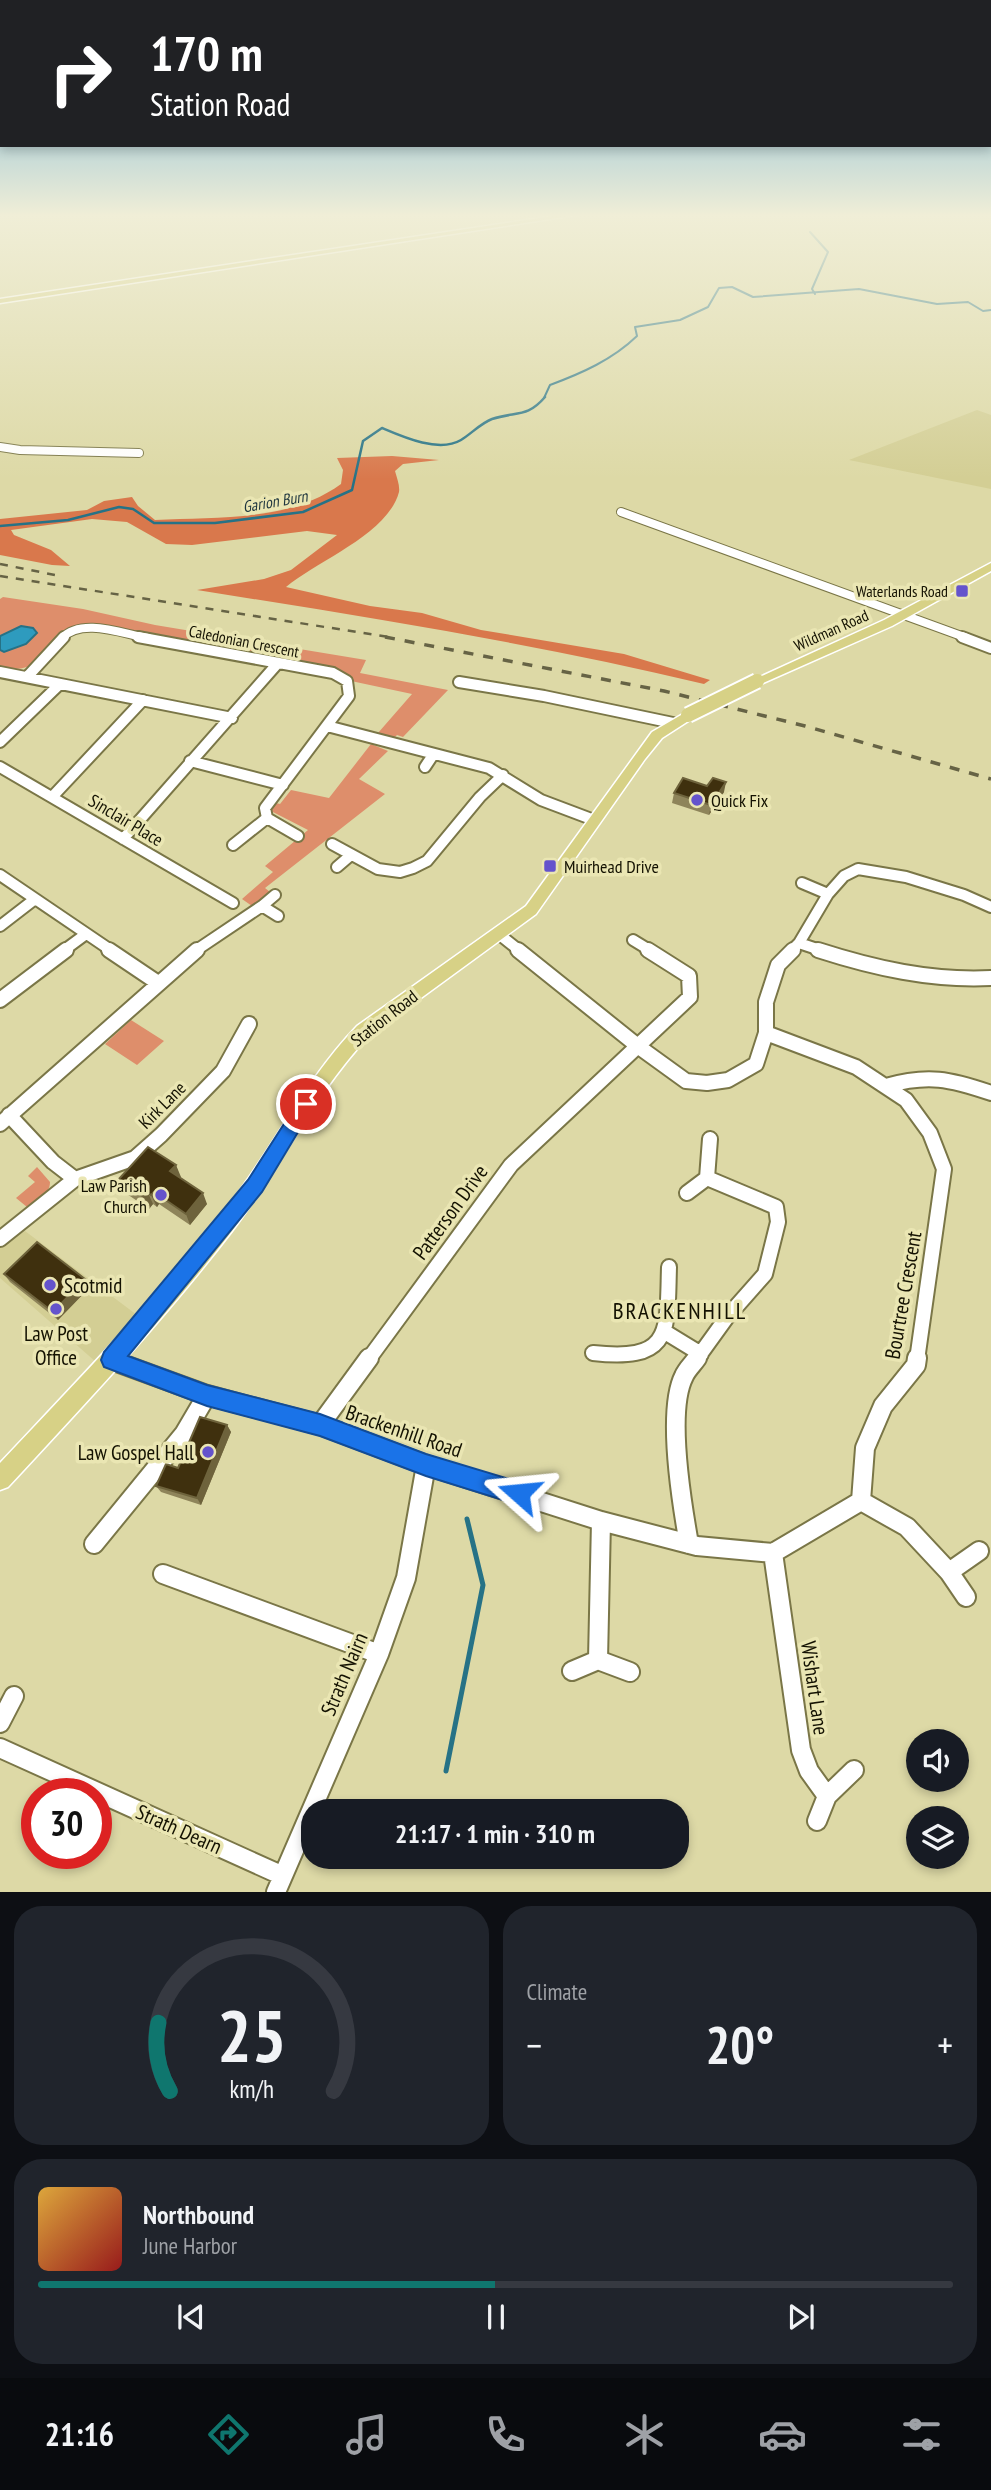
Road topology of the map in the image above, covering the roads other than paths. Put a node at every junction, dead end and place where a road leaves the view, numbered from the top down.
1 (0, 447) edge
2 (139, 453) dead end
3 (621, 512) dead end
4 (991, 566) edge
5 (905, 614) junction
6 (991, 648) edge
7 (278, 663) junction
8 (0, 672) edge
9 (27, 677) junction
10 (459, 682) dead end
11 (60, 684) junction
12 (143, 700) junction
13 (232, 718) junction
14 (680, 719) junction
15 (327, 726) junction
16 (0, 742) edge
17 (433, 755) junction
18 (190, 761) junction
19 (0, 767) edge
20 (425, 767) dead end
21 (503, 775) junction
22 (283, 785) junction
23 (52, 796) junction
24 (267, 818) junction
25 (594, 820) junction
26 (298, 836) dead end
27 (123, 839) junction
28 (332, 844) dead end
29 (233, 845) dead end
30 (351, 855) junction
31 (337, 867) dead end
32 (0, 875) edge
33 (802, 883) dead end
34 (828, 894) junction
35 (275, 895) dead end
36 (35, 899) junction
37 (233, 903) dead end
38 (262, 906) junction
39 (991, 907) edge
40 (278, 916) dead end
41 (0, 926) edge
42 (86, 934) junction
43 (500, 934) junction
44 (633, 940) dead end
45 (799, 943) junction
46 (991, 978) edge
47 (158, 983) junction
48 (0, 1000) edge
49 (249, 1024) dead end
50 (766, 1033) junction
51 (639, 1047) junction
52 (886, 1086) junction
53 (991, 1093) edge
54 (5, 1120) edge
55 (710, 1139) dead end
56 (708, 1178) junction
57 (75, 1179) junction
58 (687, 1194) dead end
59 (0, 1239) edge
60 (669, 1267) dead end
61 (666, 1332) junction
62 (593, 1353) dead end
63 (701, 1354) junction
64 (111, 1360) junction
65 (207, 1395) junction
66 (320, 1425) junction
67 (426, 1465) junction
68 (0, 1479) edge
69 (861, 1501) junction
70 (601, 1521) junction
71 (94, 1544) dead end
72 (689, 1544) junction
73 (979, 1551) dead end
74 (774, 1553) junction
75 (949, 1572) junction
76 (163, 1574) dead end
77 (965, 1597) dead end
78 (379, 1654) junction
79 (598, 1660) junction
80 (572, 1671) dead end
81 (630, 1672) dead end
82 (14, 1696) dead end
83 (0, 1723) edge
84 (0, 1748) edge
85 (854, 1770) dead end
86 (827, 1796) junction
87 (817, 1821) dead end
88 (278, 1884) edge

1 - 2 street
3 - 5 street
4 - 5 main road, Wildman Road
5 - 6 street
5 - 14 main road, Wildman Road, bridge
7 - 9 street, Caledonian Crescent
7 - 13 street
7 - 15 street, Caledonian Crescent
8 - 9 street
9 - 11 street
10 - 14 street
11 - 12 street
11 - 16 street
12 - 13 street
12 - 23 street
13 - 18 street
14 - 25 main road, Station Road
15 - 17 street
15 - 22 street, Caledonian Crescent
17 - 20 street
17 - 21 street
18 - 22 street
18 - 27 street
19 - 23 street, Sinclair Place
21 - 25 street
21 - 30 street
22 - 24 street, Caledonian Crescent
23 - 27 street, Sinclair Place
24 - 26 street
24 - 29 street, Caledonian Crescent
25 - 43 main road, Station Road
27 - 37 street, Sinclair Place
28 - 30 street
30 - 31 street
32 - 36 street
33 - 34 street
34 - 39 street
34 - 45 street
35 - 38 street
36 - 41 street
36 - 42 street
38 - 40 street
38 - 47 street
42 - 47 street
42 - 48 street
43 - 51 street
43 - 64 main road, Station Road
44 - 51 street, Patterson Drive
45 - 46 street
45 - 50 street
47 - 54 street
49 - 57 street, Kirk Lane
50 - 51 street
50 - 52 street, Bourtree Crescent
51 - 66 street, Patterson Drive
52 - 53 street
52 - 69 street, Bourtree Crescent
54 - 57 street
55 - 56 street
56 - 58 street
56 - 63 street
57 - 59 street, Kirk Lane
60 - 61 street
61 - 62 street
61 - 63 street
63 - 72 street
64 - 65 street, Brackenhill Road
64 - 68 main road, Station Road
65 - 66 street, Brackenhill Road
65 - 71 street
66 - 67 street, Brackenhill Road
67 - 70 street, Brackenhill Road
67 - 78 street, Strath Nairn
69 - 74 street
69 - 75 street
70 - 72 street
70 - 79 street
72 - 74 street
73 - 75 street
74 - 86 street, Wishart Lane
75 - 77 street
76 - 78 street
78 - 88 street, Strath Nairn
79 - 80 street
79 - 81 street
82 - 83 street
84 - 88 street, Strath Dearn
85 - 86 street
86 - 87 street

